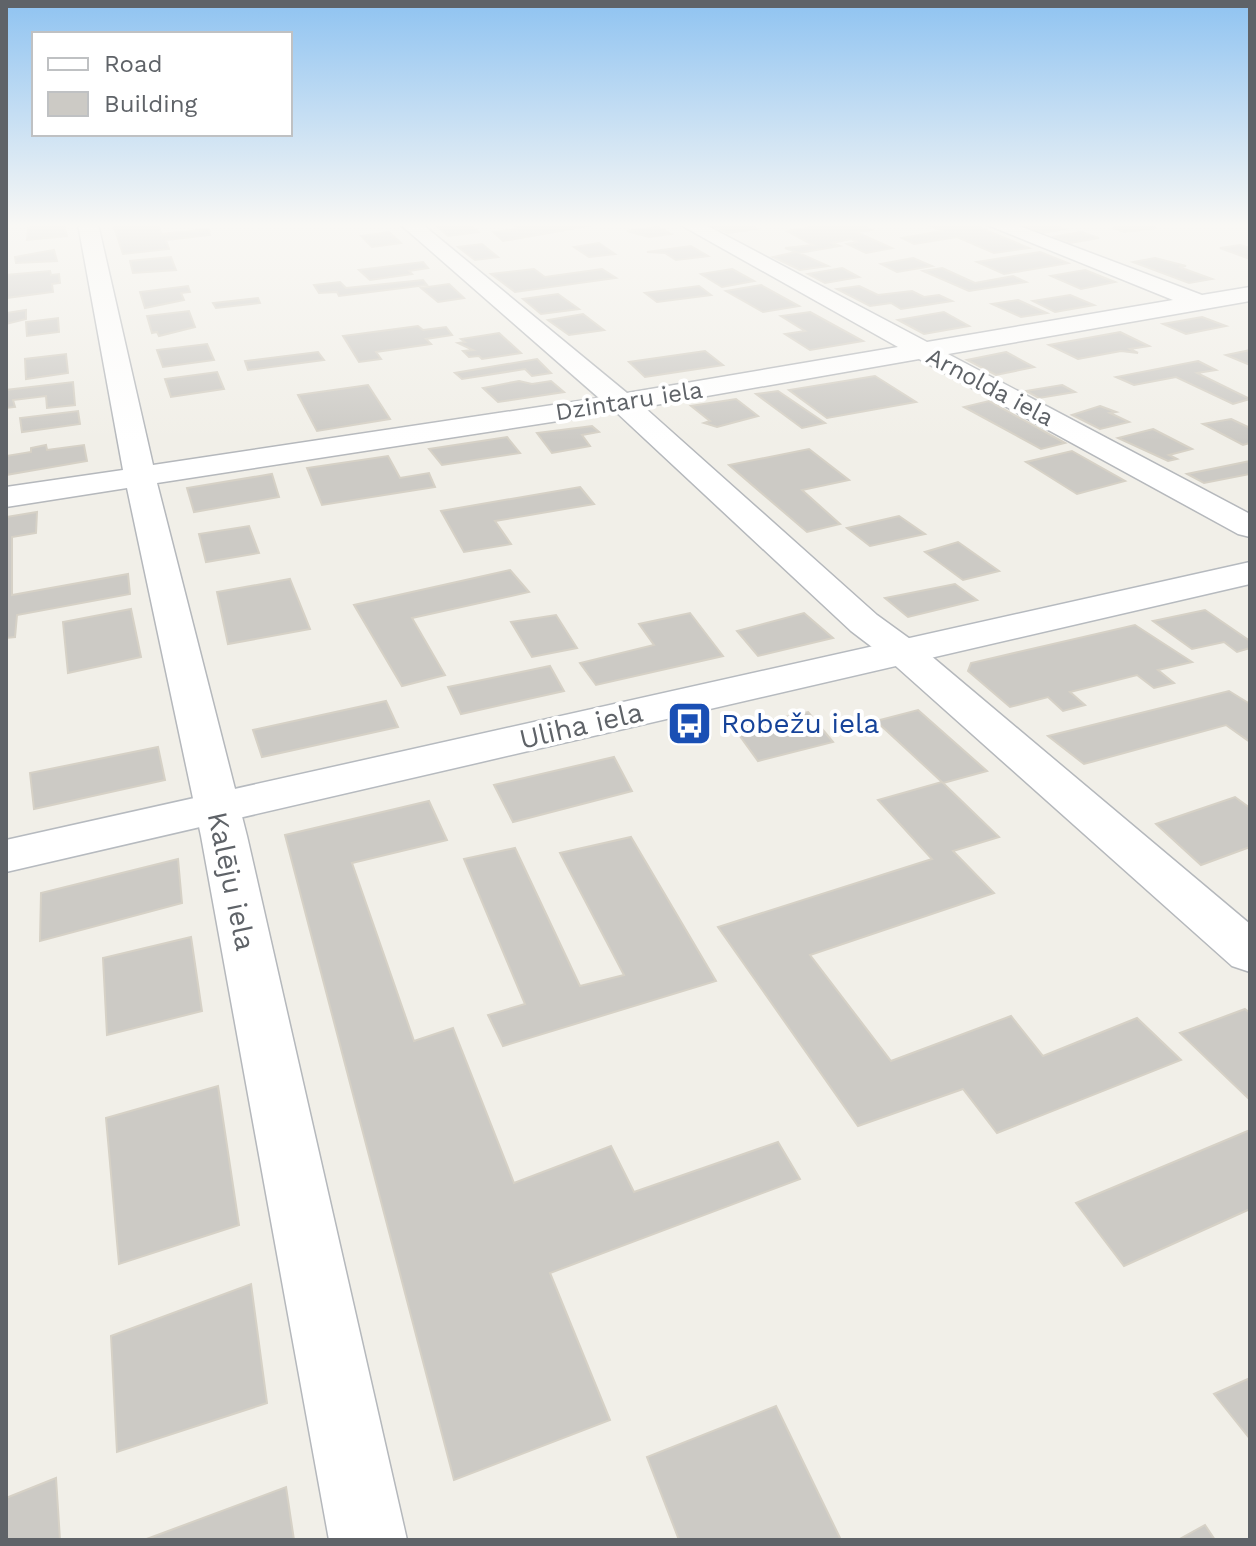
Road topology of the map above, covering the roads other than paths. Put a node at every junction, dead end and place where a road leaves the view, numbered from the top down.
1 (103, 296) edge
2 (494, 296) edge
3 (822, 296) edge
4 (1186, 296) edge
5 (1237, 296) edge
6 (1201, 302) junction
7 (1237, 317) dead end
8 (926, 353) junction
9 (619, 403) junction
10 (141, 477) junction
11 (6, 497) edge
12 (1250, 527) edge
13 (1250, 573) edge
14 (903, 652) junction
15 (215, 808) junction
16 (6, 856) edge
17 (1250, 953) edge
18 (368, 1540) edge

1 - 10 street, Kalēju iela
2 - 9 street
3 - 8 street, Arnolda iela
4 - 6 street
5 - 6 street, Dzintaru iela
6 - 7 street
6 - 8 street, Dzintaru iela
8 - 9 street, Dzintaru iela
8 - 12 street, Arnolda iela
9 - 10 street, Dzintaru iela
9 - 14 street
10 - 11 street, Dzintaru iela
10 - 15 street, Kalēju iela
13 - 14 street, Uliha iela
14 - 15 street, Uliha iela
14 - 17 street
15 - 16 street, Uliha iela
15 - 18 street, Kalēju iela

